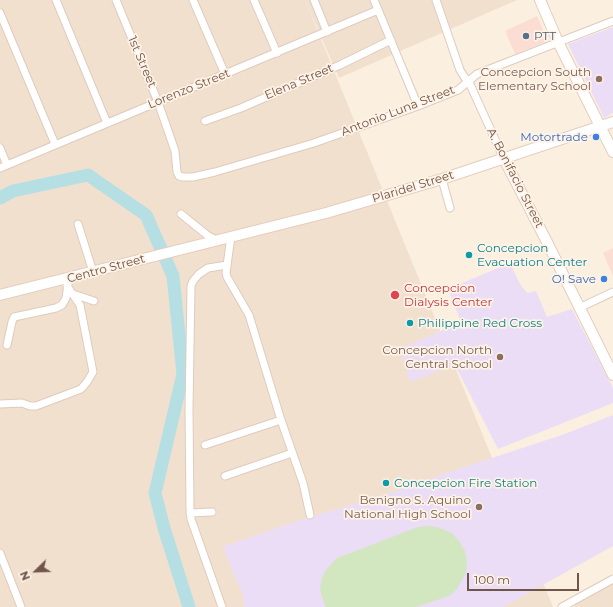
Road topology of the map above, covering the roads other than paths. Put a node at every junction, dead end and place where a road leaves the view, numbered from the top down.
1 (56, 0) edge
2 (116, 0) edge
3 (193, 0) edge
4 (254, 0) edge
5 (314, 0) edge
6 (374, 0) edge
7 (436, 0) edge
8 (540, 0) edge
9 (378, 10) junction
10 (0, 13) edge
11 (613, 21) edge
12 (328, 32) junction
13 (391, 40) junction
14 (558, 42) junction
15 (277, 53) junction
16 (225, 74) junction
17 (468, 80) junction
18 (158, 102) junction
19 (418, 106) junction
20 (205, 121) dead end
21 (613, 122) edge
22 (107, 123) junction
23 (600, 127) junction
24 (55, 144) junction
25 (0, 148) edge
26 (613, 152) edge
27 (504, 159) junction
28 (7, 165) junction
29 (0, 168) edge
30 (177, 172) joint
31 (442, 179) junction
32 (450, 208) dead end
33 (181, 214) dead end
34 (78, 224) dead end
35 (231, 236) junction
36 (213, 241) junction
37 (227, 265) junction
38 (92, 272) junction
39 (68, 282) junction
40 (613, 292) edge
41 (74, 294) junction
42 (0, 295) edge
43 (94, 301) dead end
44 (580, 308) junction
45 (7, 345) dead end
46 (613, 375) edge
47 (0, 404) edge
48 (281, 420) junction
49 (204, 445) dead end
50 (292, 453) junction
51 (224, 476) dead end
52 (212, 512) dead end
53 (190, 513) junction
54 (310, 515) dead end
55 (0, 553) edge
56 (613, 579) edge
57 (21, 607) edge
58 (222, 607) edge
59 (562, 607) edge

1 - 22 street
2 - 18 street, 1st Street
3 - 16 street
4 - 15 street
5 - 12 street
6 - 9 street
7 - 17 street, A. Bonifacio Street
8 - 14 street
9 - 12 street, Lorenzo Street
9 - 13 street
10 - 24 street
11 - 14 street, Antonio Luna Street
12 - 15 street, Lorenzo Street
13 - 19 street
13 - 20 street, Elena Street
14 - 17 street, Antonio Luna Street
14 - 23 street
15 - 16 street, Lorenzo Street
16 - 18 street, Lorenzo Street
17 - 19 street, Antonio Luna Street
17 - 27 street, A. Bonifacio Street
18 - 22 street, Lorenzo Street
18 - 30 street, 1st Street
19 - 30 street, Antonio Luna Street
21 - 23 street, Plaridel Street
22 - 24 street, Lorenzo Street
23 - 26 street
23 - 27 street, Plaridel Street
24 - 28 street, Lorenzo Street
25 - 28 street
27 - 31 street, Plaridel Street
27 - 44 street, A. Bonifacio Street
28 - 29 street, Lorenzo Street
31 - 32 street
31 - 35 street, Plaridel Street
33 - 36 street
34 - 38 street
35 - 36 street, Plaridel Street
35 - 37 street
36 - 38 street, Centro Street
37 - 48 street
37 - 53 street
38 - 39 street, Centro Street
39 - 41 street
39 - 42 street, Centro Street
39 - 45 street
40 - 44 street
41 - 43 street
41 - 47 street
44 - 46 street, A. Bonifacio Street
48 - 49 street
48 - 50 street
50 - 51 street
50 - 54 street
52 - 53 street
53 - 58 street
55 - 57 street
56 - 59 street

